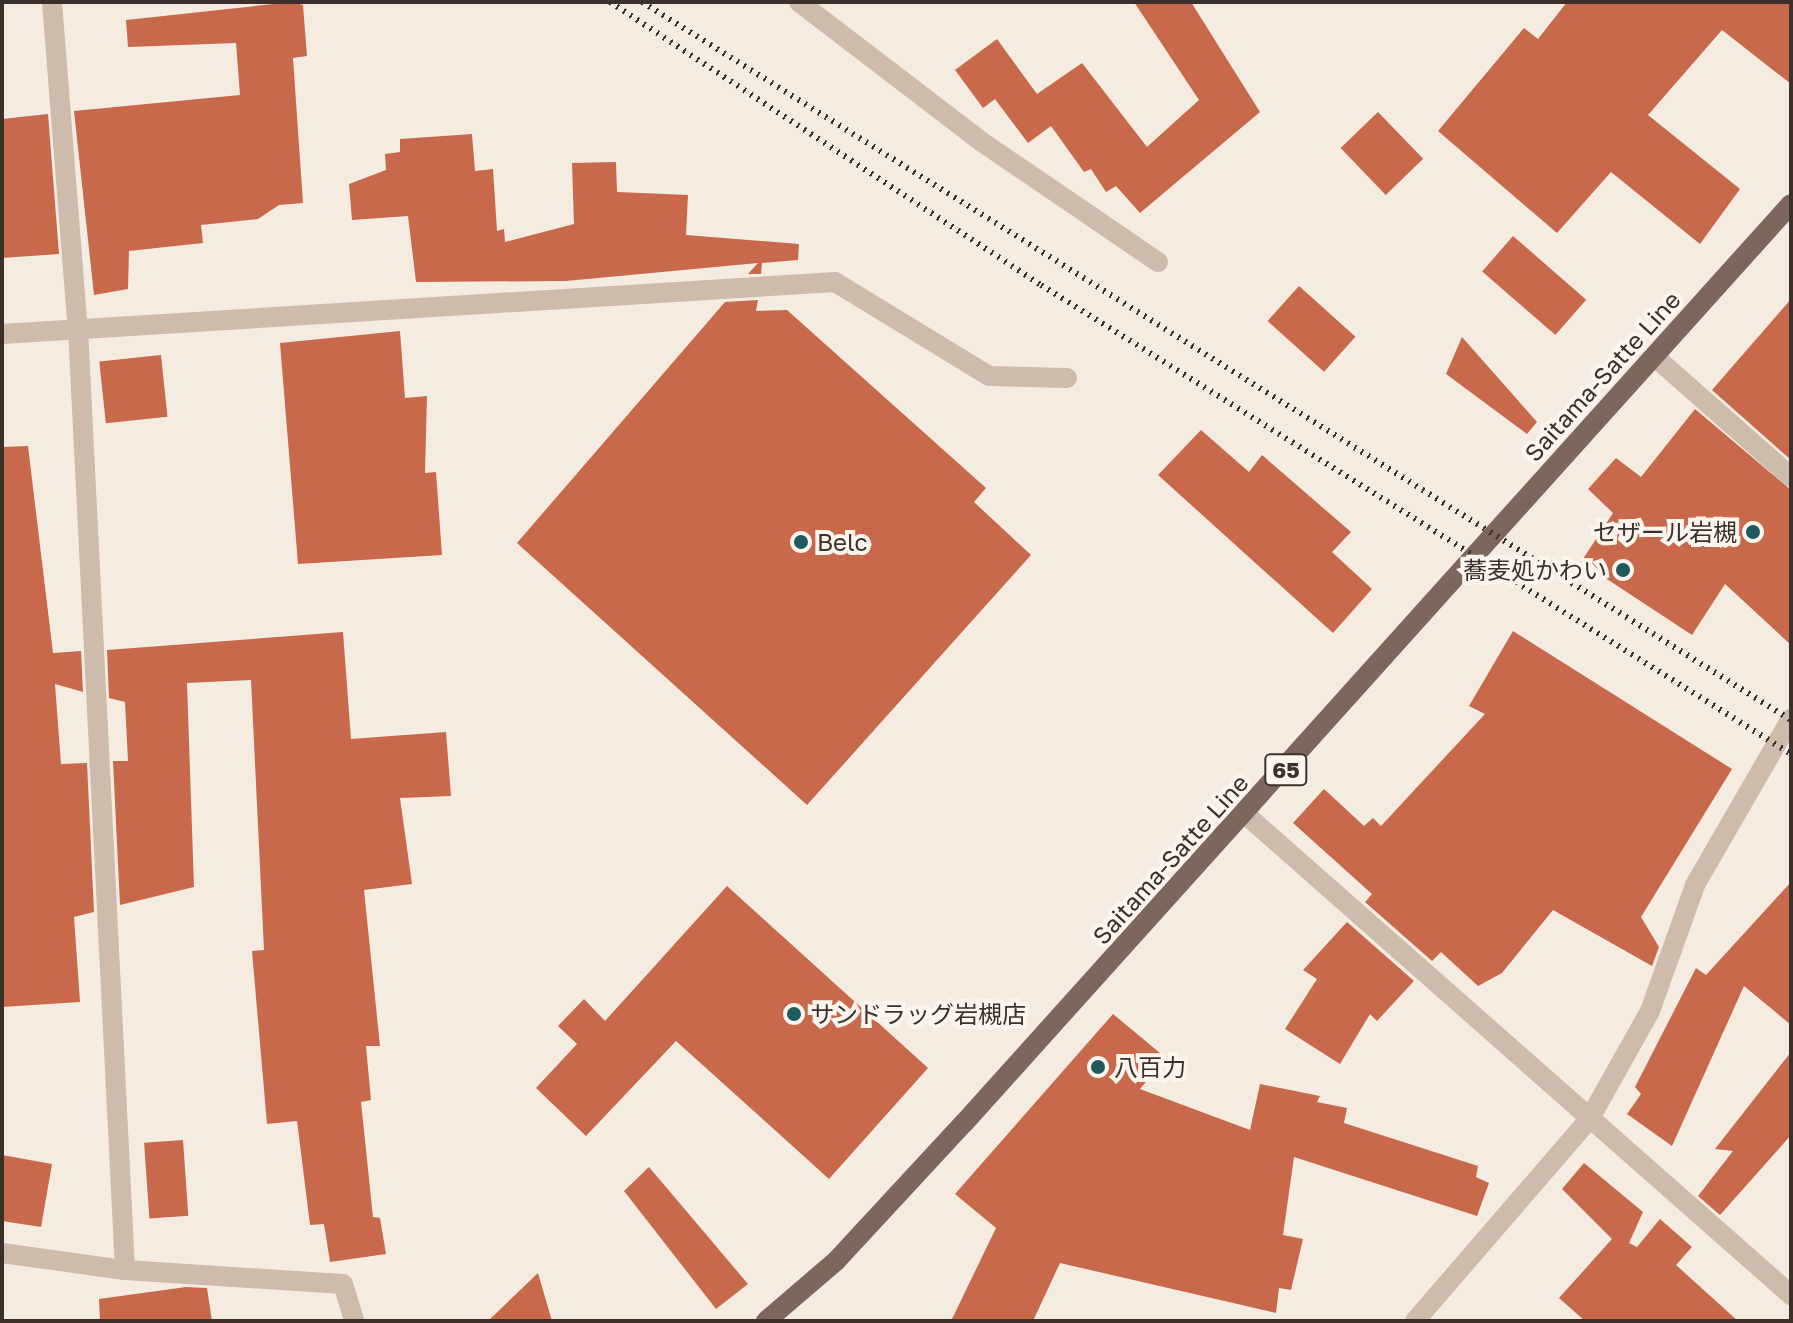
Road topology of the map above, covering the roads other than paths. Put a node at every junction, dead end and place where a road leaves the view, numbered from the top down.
1 (52, 2) edge
2 (799, 2) edge
3 (1791, 204) edge
4 (1158, 262) dead end
5 (78, 329) junction
6 (2, 334) edge
7 (1655, 357) junction
8 (1067, 378) dead end
9 (1791, 477) edge
10 (1791, 719) edge
11 (1245, 814) junction
12 (1590, 1118) junction
13 (2, 1253) edge
14 (125, 1270) junction
15 (1791, 1295) edge
16 (354, 1321) edge
17 (766, 1321) edge
18 (1415, 1321) edge

1 - 5 street
2 - 4 street
3 - 7 main road, Saitama-Satte Line / 65
5 - 6 street
5 - 8 street
5 - 14 street
7 - 9 street
7 - 11 main road, Saitama-Satte Line / 65
10 - 12 street
11 - 12 street
11 - 17 main road, Saitama-Satte Line / 65
12 - 15 street
12 - 18 street
13 - 14 street
14 - 16 street

